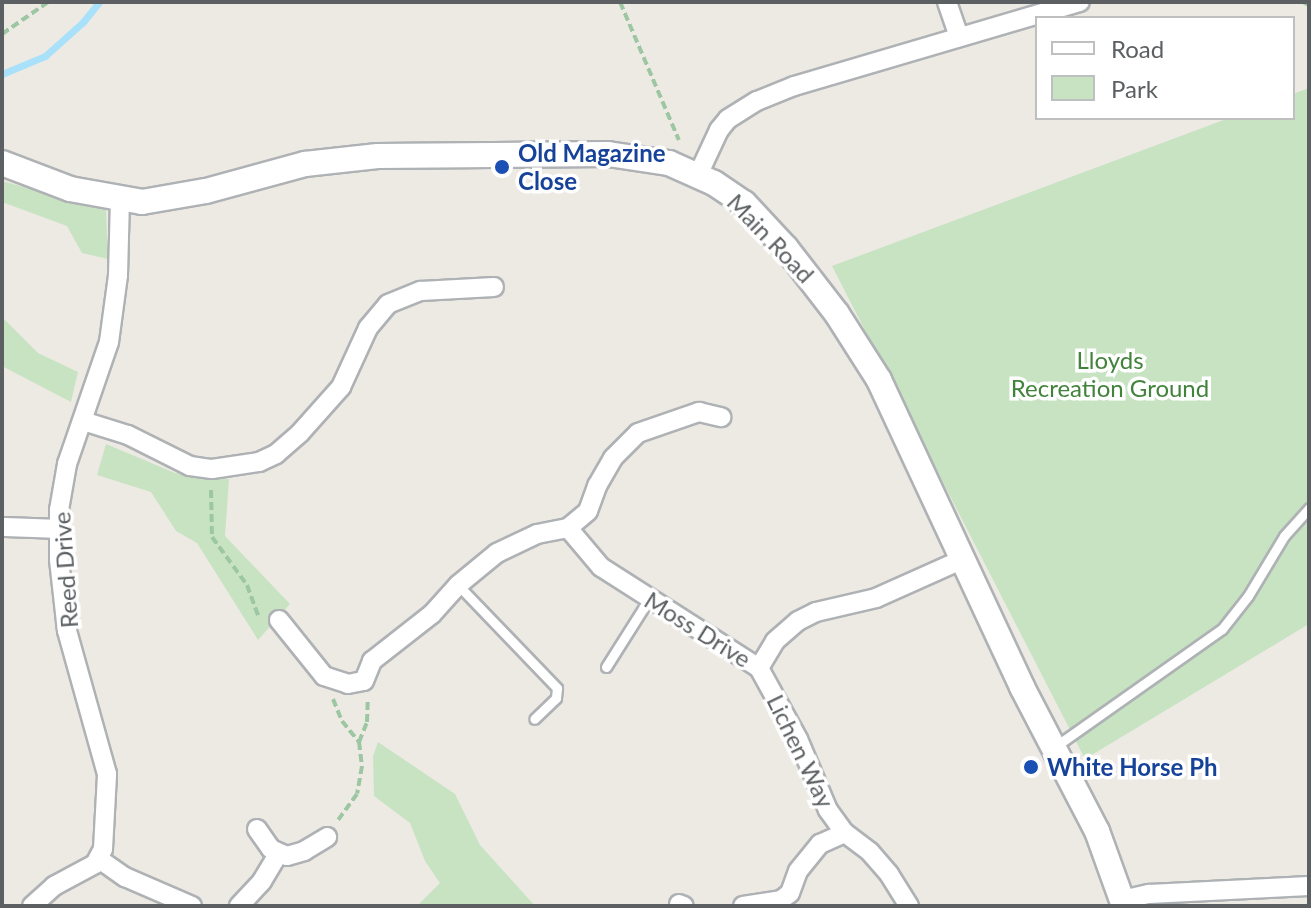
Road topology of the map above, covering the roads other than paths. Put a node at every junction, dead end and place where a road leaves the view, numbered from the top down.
1 (947, 2) edge
2 (1080, 2) edge
3 (959, 37) junction
4 (2, 163) edge
5 (695, 173) junction
6 (120, 200) junction
7 (494, 287) dead end
8 (721, 417) dead end
9 (83, 421) junction
10 (1309, 508) edge
11 (2, 527) edge
12 (568, 528) junction
13 (59, 529) junction
14 (963, 559) junction
15 (458, 585) junction
16 (649, 599) junction
17 (279, 620) road end
18 (606, 667) dead end
19 (759, 668) junction
20 (534, 719) dead end
21 (1053, 748) junction
22 (257, 829) dead end
23 (845, 833) junction
24 (327, 837) road end
25 (278, 854) junction
26 (99, 859) junction
27 (1309, 886) edge
28 (1123, 903) edge
29 (32, 906) edge
30 (192, 906) edge
31 (239, 906) edge
32 (743, 906) edge
33 (909, 906) edge

1 - 3 street
2 - 3 street
3 - 5 street
4 - 6 street, Main Road
5 - 6 street, Main Road
5 - 14 street, Main Road
6 - 9 street, Reed Drive
7 - 9 street
8 - 12 street
9 - 13 street, Reed Drive
10 - 21 lane
11 - 13 street
12 - 15 street
12 - 16 street, Moss Drive
13 - 26 street, Reed Drive
14 - 19 street, Moss Drive
14 - 21 street, Main Road
15 - 17 street
15 - 20 lane
16 - 18 lane
16 - 19 street, Moss Drive
19 - 23 street, Lichen Way
21 - 28 street, Main Road
22 - 25 street
23 - 32 street
23 - 33 street, Lichen Way
24 - 25 street
25 - 31 street
26 - 29 street
26 - 30 street
27 - 28 street

